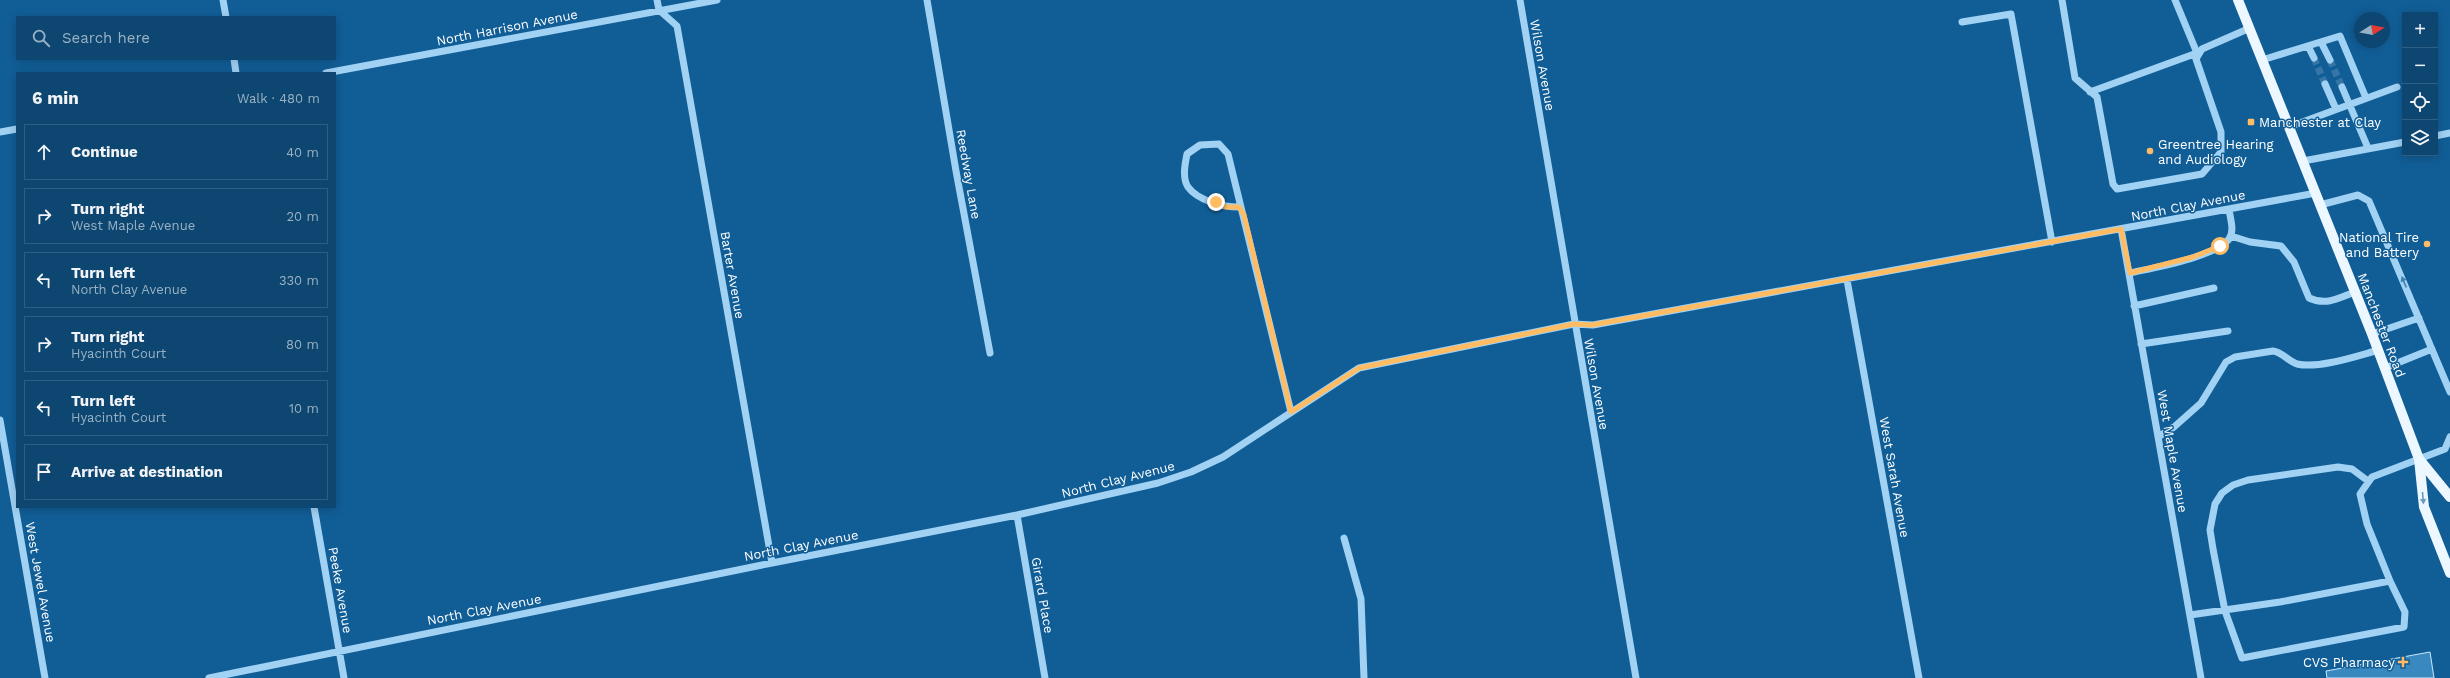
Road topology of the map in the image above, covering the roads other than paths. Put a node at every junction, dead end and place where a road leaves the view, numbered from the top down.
1 (223, 0) edge
2 (657, 0) edge
3 (717, 0) edge
4 (927, 0) edge
5 (1520, 0) edge
6 (2062, 0) edge
7 (2175, 0) edge
8 (2238, 0) edge
9 (659, 10) junction
10 (226, 16) edge
11 (1962, 22) dead end
12 (2250, 28) junction
13 (2321, 42) junction
14 (2308, 46) junction
15 (2198, 54) junction
16 (2314, 58) tunnel mouth
17 (234, 60) edge
18 (2262, 60) junction
19 (2330, 60) tunnel mouth
20 (236, 72) edge
21 (331, 72) edge
22 (2325, 84) tunnel mouth
23 (2342, 87) tunnel mouth
24 (2397, 87) dead end
25 (2090, 92) junction
26 (2366, 98) junction
27 (2349, 104) junction
28 (2336, 110) junction
29 (2289, 127) junction
30 (16, 128) edge
31 (0, 132) edge
32 (2450, 133) edge
33 (2438, 135) edge
34 (2402, 142) edge
35 (2368, 148) junction
36 (2303, 160) junction
37 (2316, 193) junction
38 (2320, 204) junction
39 (1239, 207) junction
40 (2229, 209) junction
41 (2121, 229) junction
42 (2231, 236) junction
43 (2052, 242) junction
44 (2130, 273) junction
45 (1847, 280) junction
46 (2214, 288) dead end
47 (2355, 292) junction
48 (2134, 306) junction
49 (2419, 318) junction
50 (1574, 324) junction
51 (2228, 331) dead end
52 (2372, 334) junction
53 (2141, 344) junction
54 (2432, 349) junction
55 (2379, 350) junction
56 (990, 353) dead end
57 (2385, 368) junction
58 (2450, 392) edge
59 (1291, 412) junction
60 (0, 420) edge
61 (2158, 437) junction
62 (2450, 437) edge
63 (2419, 459) junction
64 (2368, 481) junction
65 (2450, 497) edge
66 (314, 508) edge
67 (1017, 515) junction
68 (1344, 538) dead end
69 (772, 562) junction
70 (2450, 572) edge
71 (2390, 581) junction
72 (2225, 611) junction
73 (2190, 615) junction
74 (340, 650) junction
75 (46, 678) edge
76 (209, 678) edge
77 (344, 678) edge
78 (1045, 678) edge
79 (1364, 678) edge
80 (1636, 678) edge
81 (1919, 678) edge
82 (2202, 678) edge

1 - 10 street
2 - 9 street
3 - 9 street, North Harrison Avenue
4 - 56 street, Reedway Lane
5 - 50 street, Wilson Avenue
6 - 25 street
7 - 15 street
8 - 12 main road, Manchester Road
9 - 21 street, North Harrison Avenue
9 - 69 street, Barter Avenue
11 - 43 street
12 - 15 street
12 - 18 main road, Manchester Road
13 - 14 street
13 - 19 street
13 - 26 street
14 - 16 street
14 - 18 street
15 - 25 street
15 - 25 street
17 - 20 street
18 - 29 main road, Manchester Road
22 - 28 street
23 - 27 street
24 - 26 street
26 - 27 street
27 - 28 street
27 - 35 street
28 - 29 street
29 - 36 main road, Manchester Road
30 - 31 street
32 - 33 street
34 - 35 street
35 - 36 street
36 - 37 main road, Manchester Road
37 - 38 main road, Manchester Road
37 - 40 street, North Clay Avenue
38 - 47 main road, Manchester Road
49 -> 38 street
39 - 39 street
39 - 59 street
40 - 41 street, North Clay Avenue
40 - 42 street
41 - 43 street, North Clay Avenue
41 - 44 street, West Maple Avenue
42 - 44 street
42 - 47 street
43 - 45 street, North Clay Avenue
44 - 48 street, West Maple Avenue
45 - 50 street, North Clay Avenue
45 - 81 street, West Sarah Avenue
46 - 48 street
47 - 52 main road, Manchester Road
48 - 53 street, West Maple Avenue
49 - 52 street
49 - 54 street
50 - 59 street, North Clay Avenue
50 - 80 street, Wilson Avenue
51 - 53 street
52 - 55 main road, Manchester Road
53 - 61 street, West Maple Avenue
54 - 57 street
54 - 58 street
55 - 57 main road, Manchester Road
55 - 61 street
57 - 63 main road, Manchester Road
59 - 67 street, North Clay Avenue
60 - 75 street, West Jewel Avenue
61 - 73 street, West Maple Avenue
62 - 63 street
63 - 64 street
63 - 65 main road, Manchester Road
63 -> 70 main road, Manchester Road
64 - 71 street
64 - 72 street
66 - 74 street, Peeke Avenue
67 - 69 street, North Clay Avenue
67 - 78 street, Girard Place
68 - 79 street
69 - 74 street, North Clay Avenue
71 - 72 street
71 - 72 street
72 - 73 street
73 - 82 street, West Maple Avenue
74 - 76 street, North Clay Avenue
74 - 77 street, Peeke Avenue

